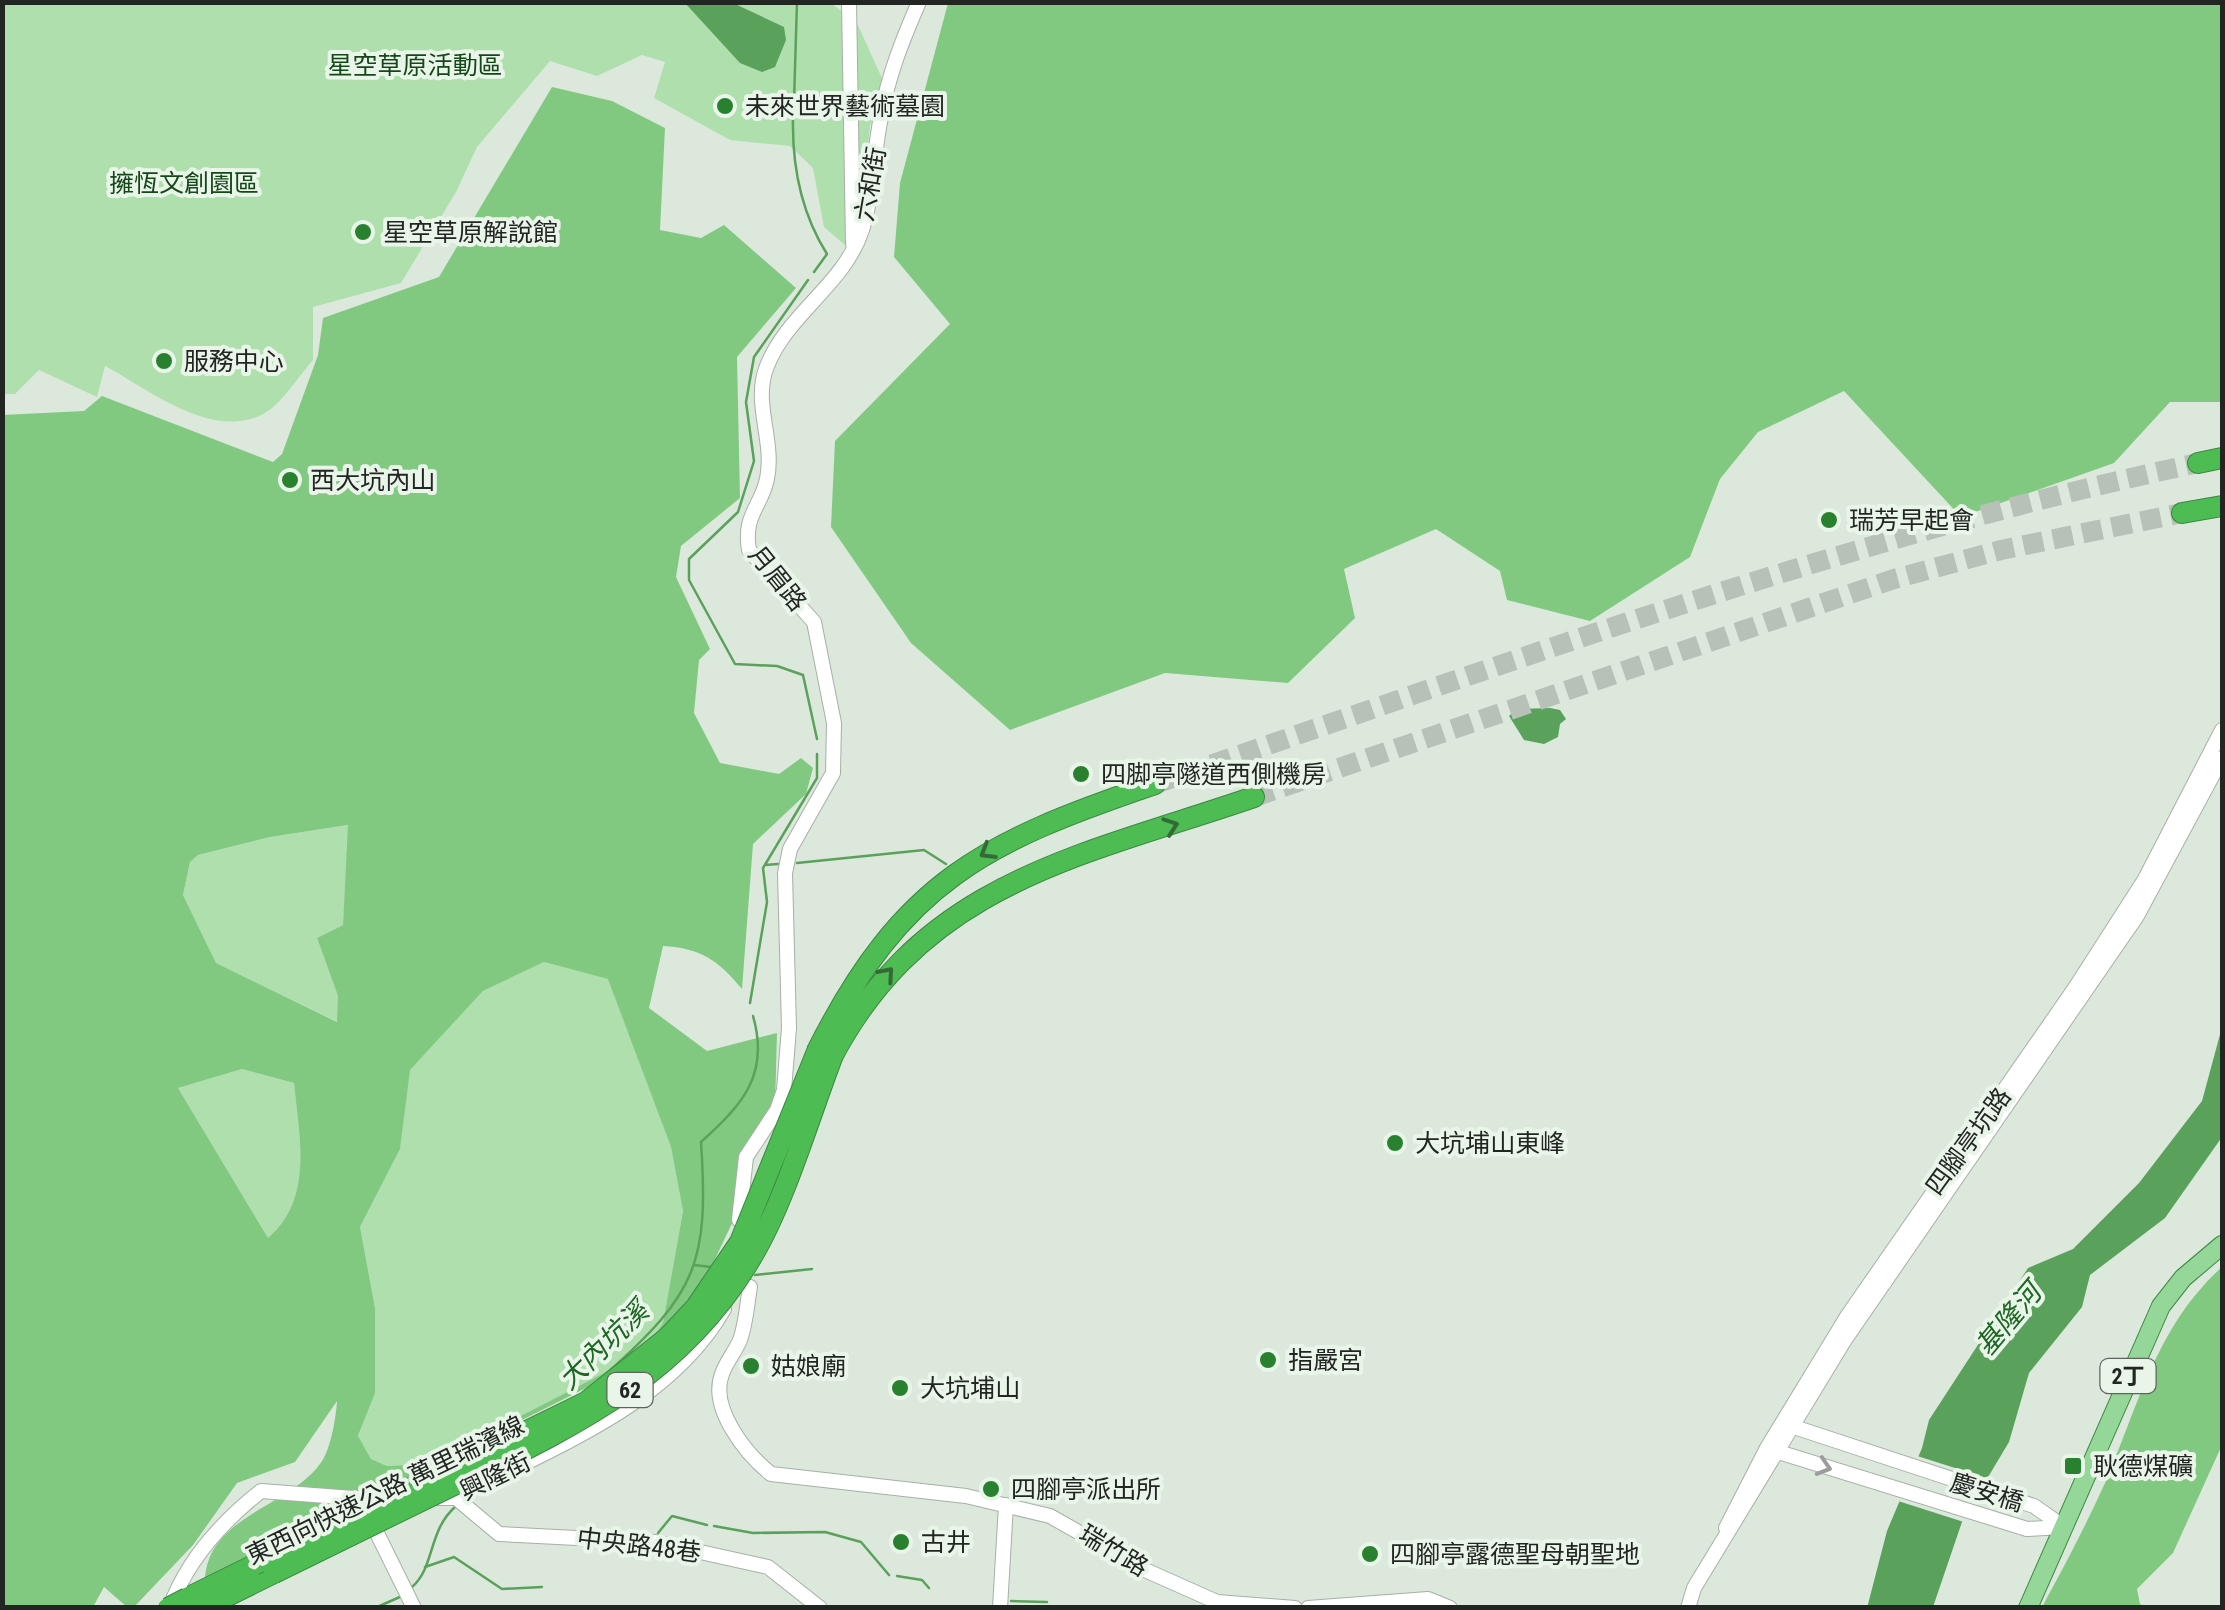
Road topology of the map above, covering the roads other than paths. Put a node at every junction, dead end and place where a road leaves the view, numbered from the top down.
1 (849, 2) edge
2 (919, 2) edge
3 (853, 250) junction
4 (2222, 458) edge
5 (2198, 463) tunnel mouth
6 (2222, 506) edge
7 (2182, 513) tunnel mouth
8 (2222, 730) edge
9 (2222, 758) edge
10 (1154, 784) tunnel mouth
11 (1254, 797) tunnel mouth
12 (825, 1052) junction
13 (739, 1220) dead end
14 (2222, 1245) edge
15 (748, 1280) joint
16 (1786, 1425) junction
17 (1772, 1450) junction
18 (410, 1498) junction
19 (456, 1498) junction
20 (360, 1501) junction
21 (1006, 1506) junction
22 (2064, 1527) junction
23 (382, 1546) junction
24 (182, 1605) edge
25 (1684, 1606) edge
26 (1333, 1607) edge
27 (414, 1608) edge
28 (820, 1608) edge
29 (1000, 1608) edge
30 (1295, 1608) edge
31 (1308, 1608) edge
32 (1450, 1608) edge
33 (2018, 1608) edge
34 (2028, 1608) edge

1 - 3 street
2 - 3 street, 六和街
3 - 13 street, 月眉路
4 - 5 highway
6 - 7 highway
8 - 16 street, 四腳亭坑路
9 - 16 street, 四腳亭坑路
10 -> 12 highway, 東西向快速公路 萬里瑞濱線 / 62
12 -> 11 highway, 東西向快速公路 萬里瑞濱線 / 62
12 - 24 highway, 東西向快速公路 萬里瑞濱線 / 62, bridge
14 - 22 main road, 2丁
15 - 19 street, 興隆街
15 - 21 street, 瑞竹路
16 - 17 street, 四腳亭坑路
16 - 22 street, 慶安橋
17 -> 22 street, 慶安橋
17 - 25 street, 四腳亭坑路
18 - 19 street, 興隆街
18 - 20 street, 興隆街
18 - 23 street
19 - 28 street, 中央路48巷
20 - 23 street
20 - 24 street, 興隆街
21 - 29 street
21 - 30 street, 瑞竹路
22 - 33 main road, 2丁
22 - 34 main road, 2丁
23 - 27 street
26 - 31 street
26 - 32 street

